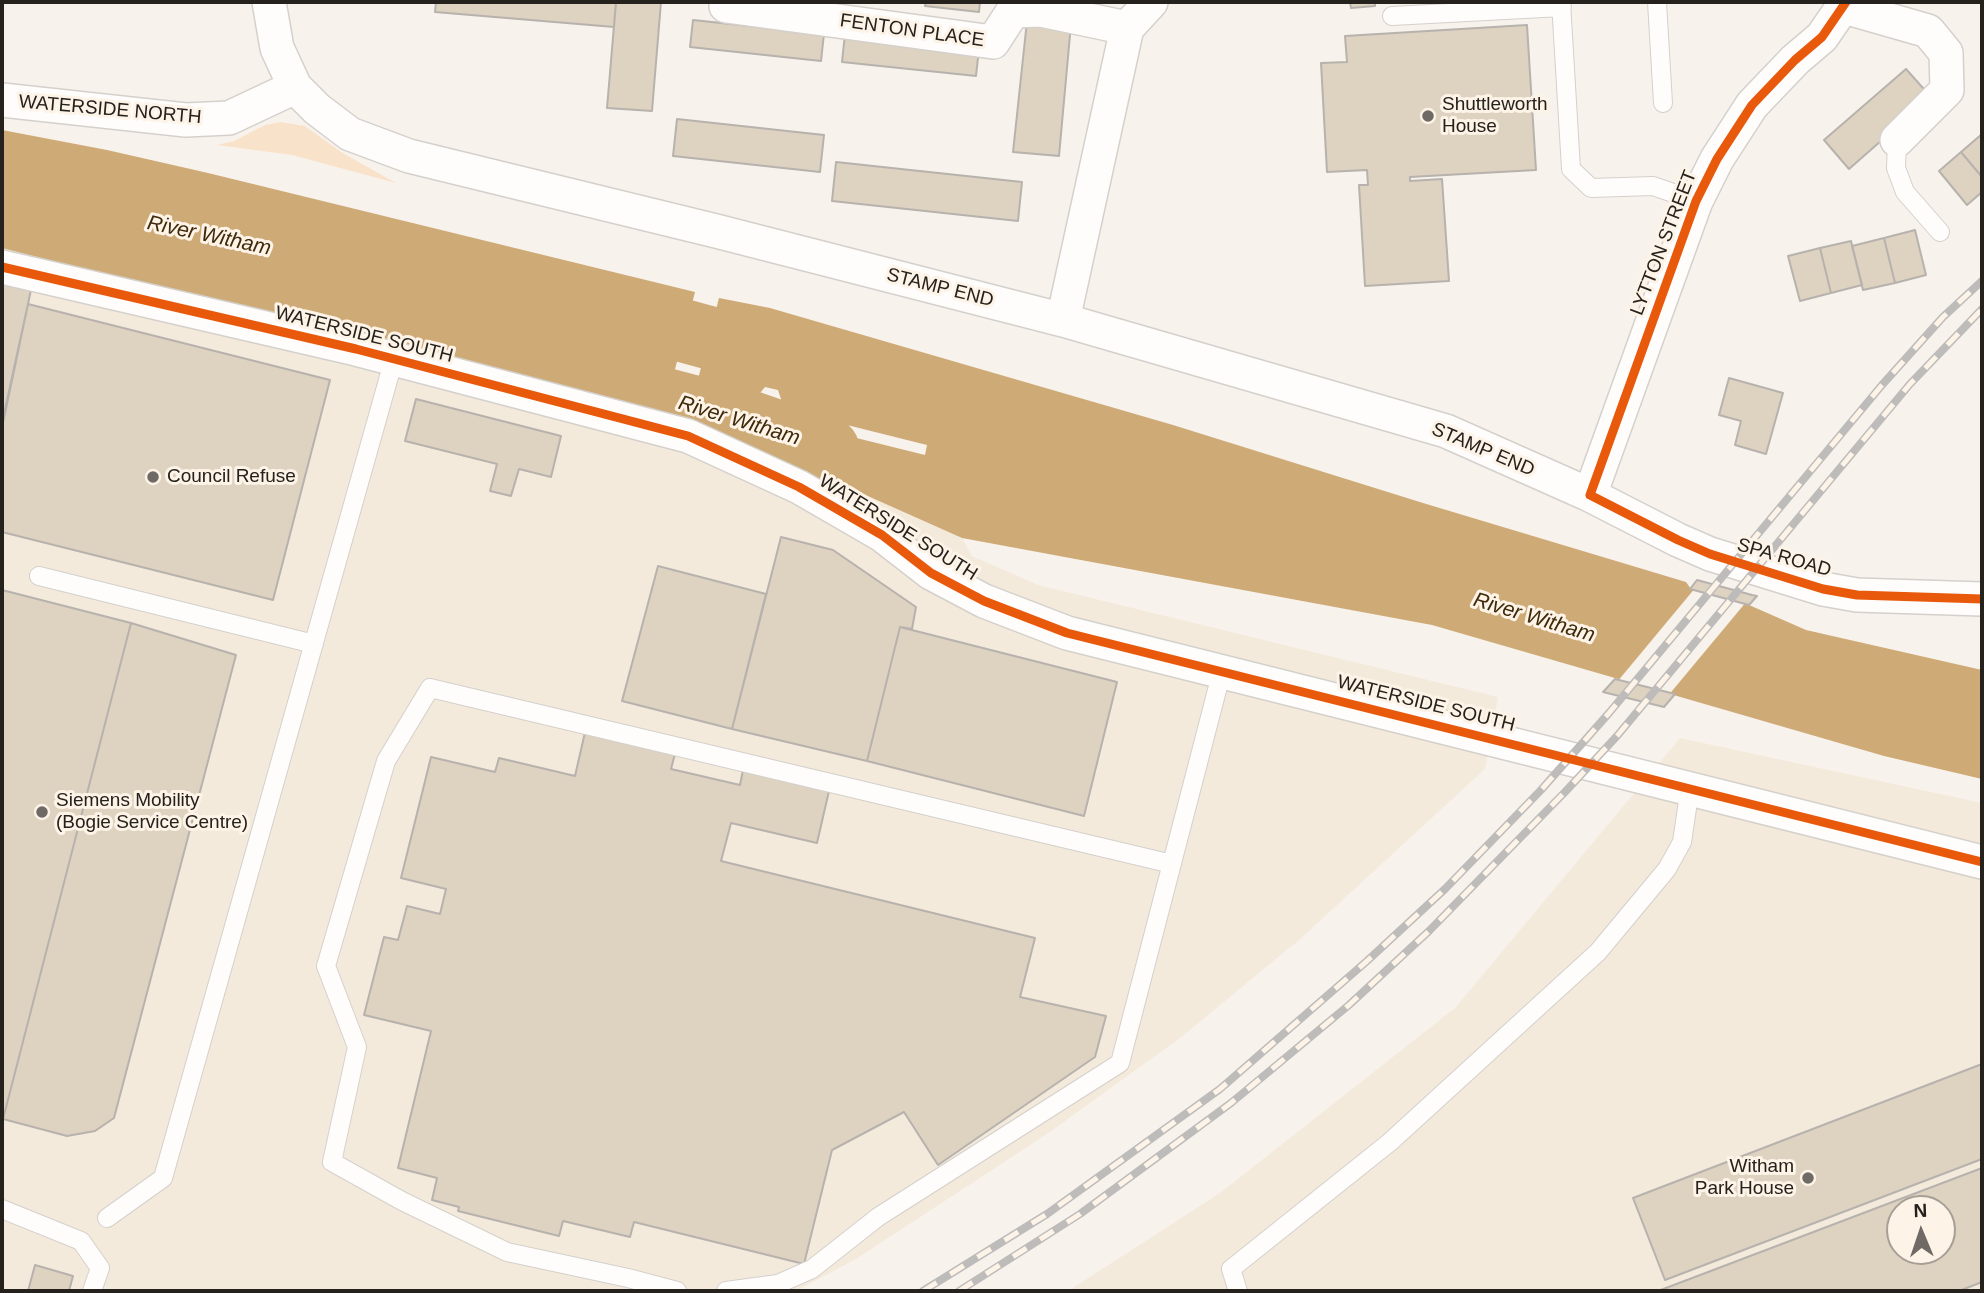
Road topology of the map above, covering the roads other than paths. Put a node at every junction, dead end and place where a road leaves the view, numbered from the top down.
1 (269, 2) edge
2 (726, 2) edge
3 (1151, 2) edge
4 (1657, 2) edge
5 (1562, 4) edge
6 (1845, 4) edge
7 (1392, 16) dead end
8 (1127, 28) junction
9 (295, 87) junction
10 (2, 100) edge
11 (1663, 103) dead end
12 (1897, 140) joint
13 (1696, 201) junction
14 (1940, 232) dead end
15 (2, 267) edge
16 (1062, 320) junction
17 (394, 359) junction
18 (1590, 495) junction
19 (39, 576) dead end
20 (1982, 599) edge
21 (314, 644) junction
22 (1222, 671) junction
23 (1690, 789) junction
24 (1982, 862) edge
25 (1172, 864) junction
26 (2, 1209) edge
27 (107, 1218) dead end
28 (92, 1291) edge
29 (677, 1291) edge
30 (726, 1291) edge
31 (1238, 1291) edge

1 - 9 street
2 - 8 street, FENTON PLACE
3 - 8 street
4 - 11 lane
5 - 7 lane
5 - 13 lane
6 - 12 street, LYTTON STREET
6 - 13 street, LYTTON STREET
8 - 16 street
9 - 10 street, WATERSIDE NORTH
9 - 16 street, STAMP END
12 - 14 lane
13 - 18 street, LYTTON STREET
15 - 17 street, WATERSIDE SOUTH
16 - 18 street, STAMP END
17 - 21 lane
17 - 22 street, WATERSIDE SOUTH
18 - 20 street, SPA ROAD
19 - 21 lane
21 - 27 lane
22 - 23 street, WATERSIDE SOUTH
22 - 25 lane
23 - 24 street, WATERSIDE SOUTH
23 - 31 lane
25 - 29 lane
25 - 30 lane
26 - 28 lane

